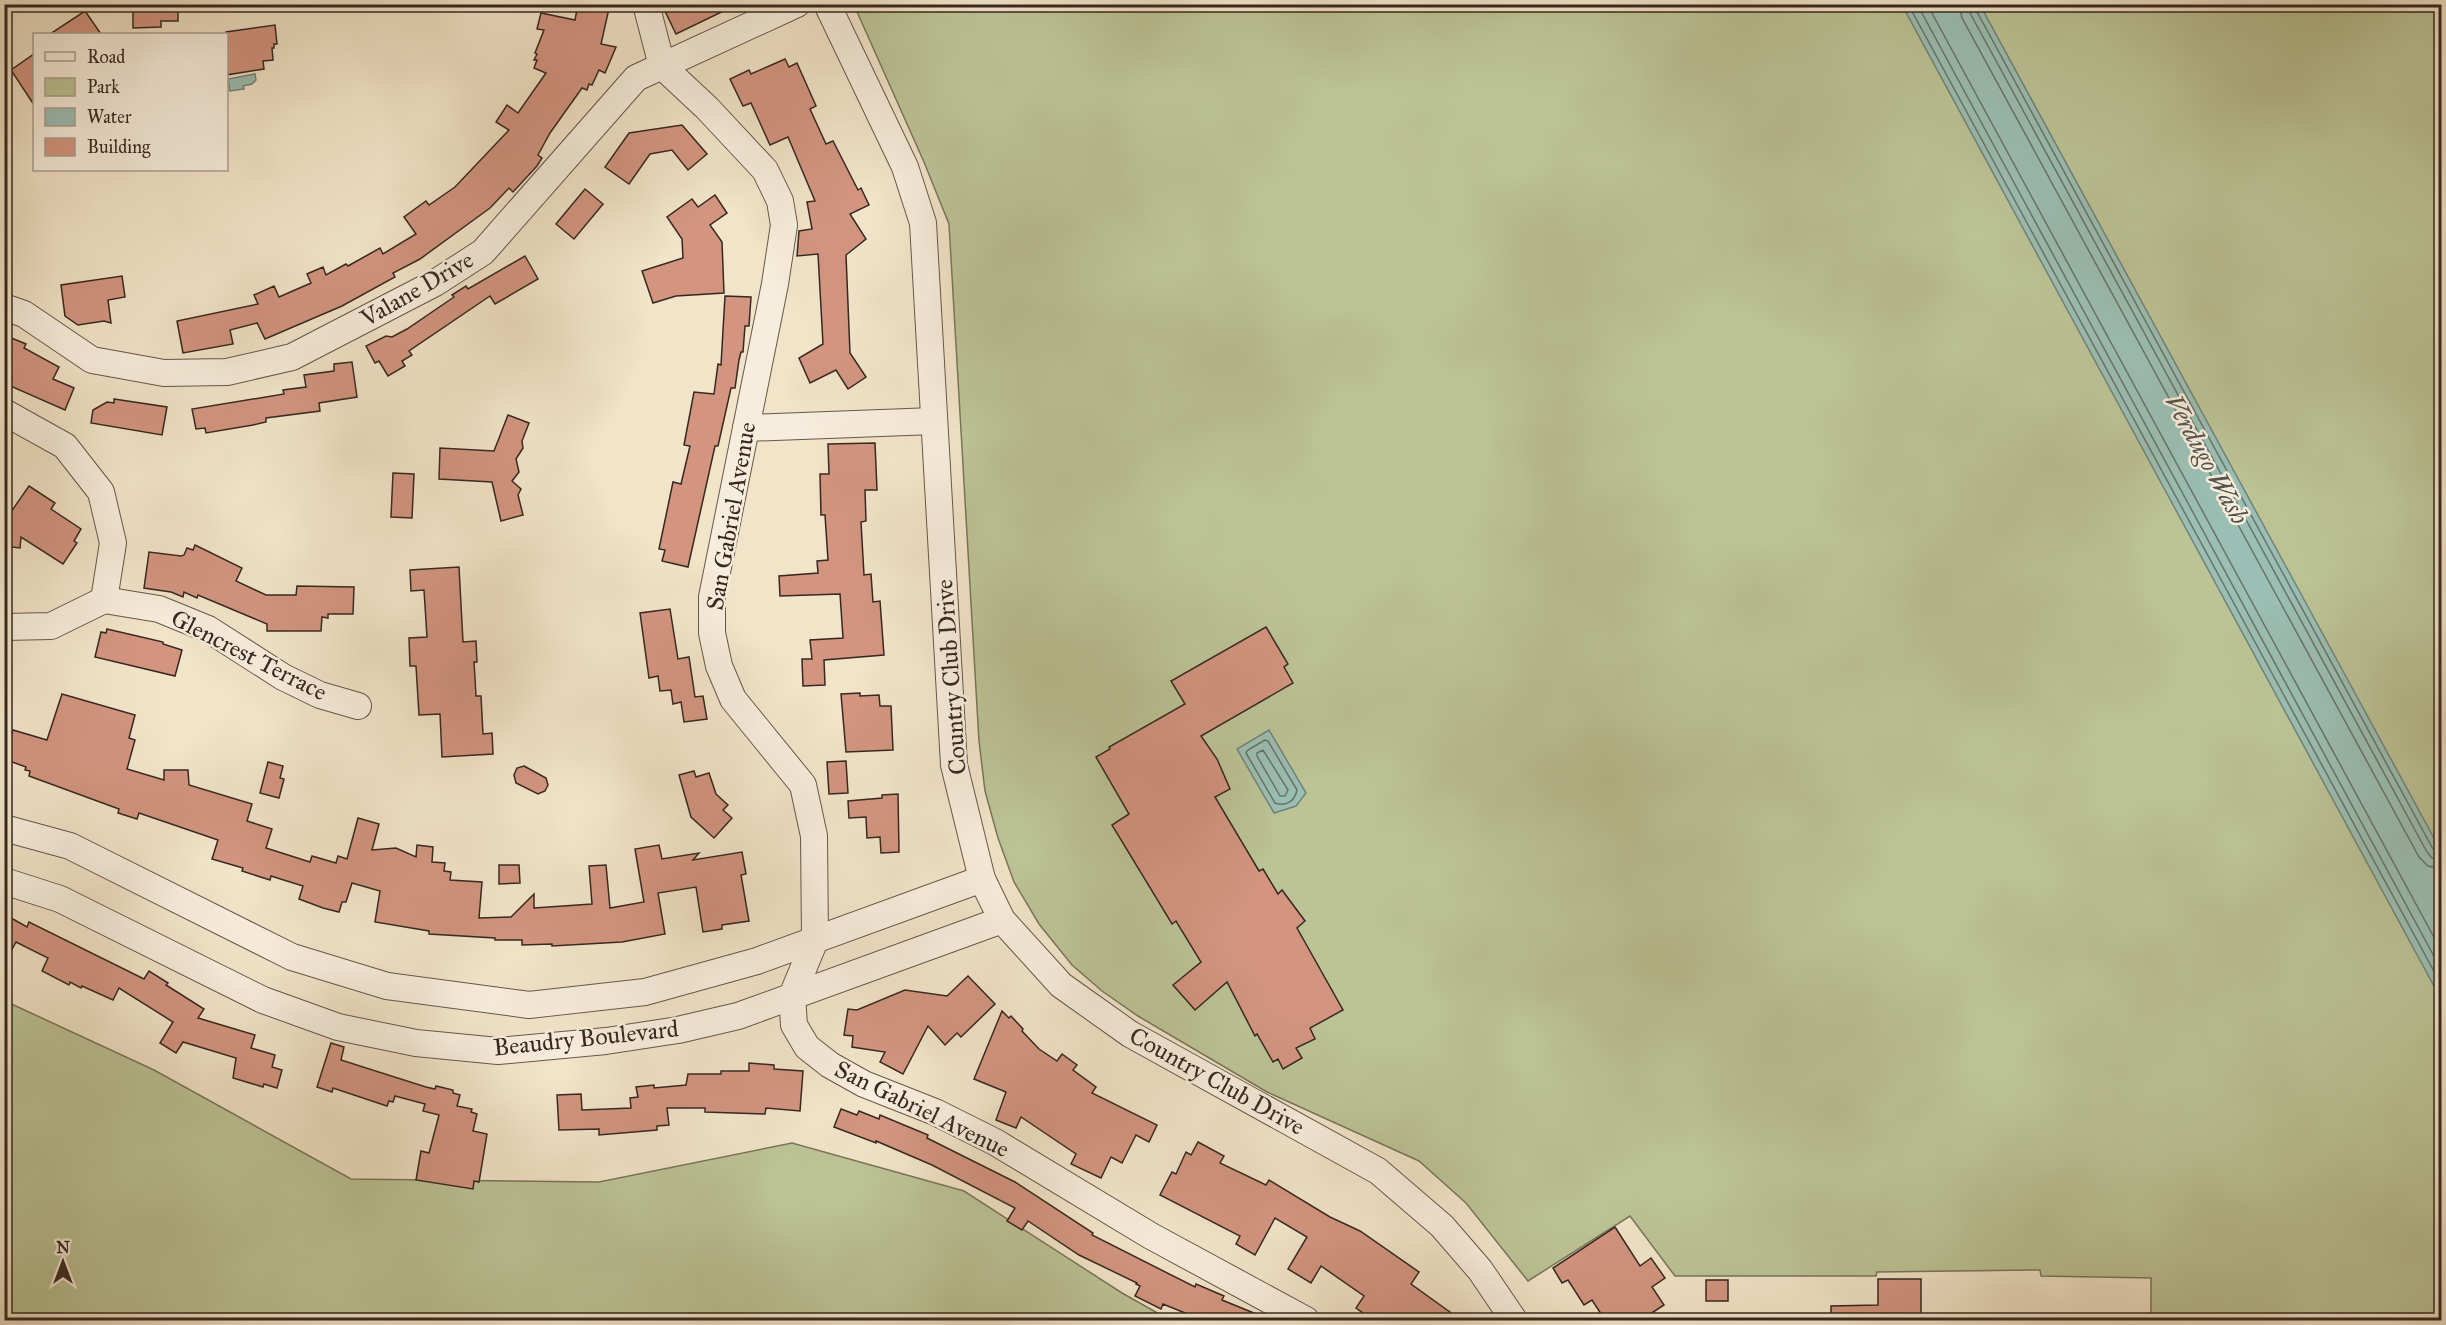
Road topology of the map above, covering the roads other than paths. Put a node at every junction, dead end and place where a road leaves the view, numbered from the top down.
1 (646, 4) edge
2 (797, 4) edge
3 (827, 4) edge
4 (662, 66) junction
5 (4, 307) edge
6 (4, 412) edge
7 (934, 421) junction
8 (746, 428) junction
9 (104, 600) junction
10 (4, 627) edge
11 (358, 706) dead end
12 (4, 828) edge
13 (981, 879) junction
14 (4, 880) edge
15 (1002, 920) junction
16 (815, 940) junction
17 (792, 996) junction
18 (1306, 1320) edge
19 (1514, 1320) edge

1 - 4 street
2 - 4 street, Valane Drive
3 - 7 street, Country Club Drive
4 - 5 street, Valane Drive
4 - 8 street, San Gabriel Avenue
6 - 9 street
7 - 8 street
7 - 13 street, Country Club Drive
8 - 16 street, San Gabriel Avenue
9 - 10 street
9 - 11 street, Glencrest Terrace
12 - 16 street, Beaudry Boulevard
13 - 15 street, Country Club Drive
13 - 16 street, Beaudry Boulevard
14 - 17 street, Beaudry Boulevard
15 - 17 street, Beaudry Boulevard
15 - 19 street, Country Club Drive
16 - 17 street, San Gabriel Avenue
17 - 18 street, San Gabriel Avenue

